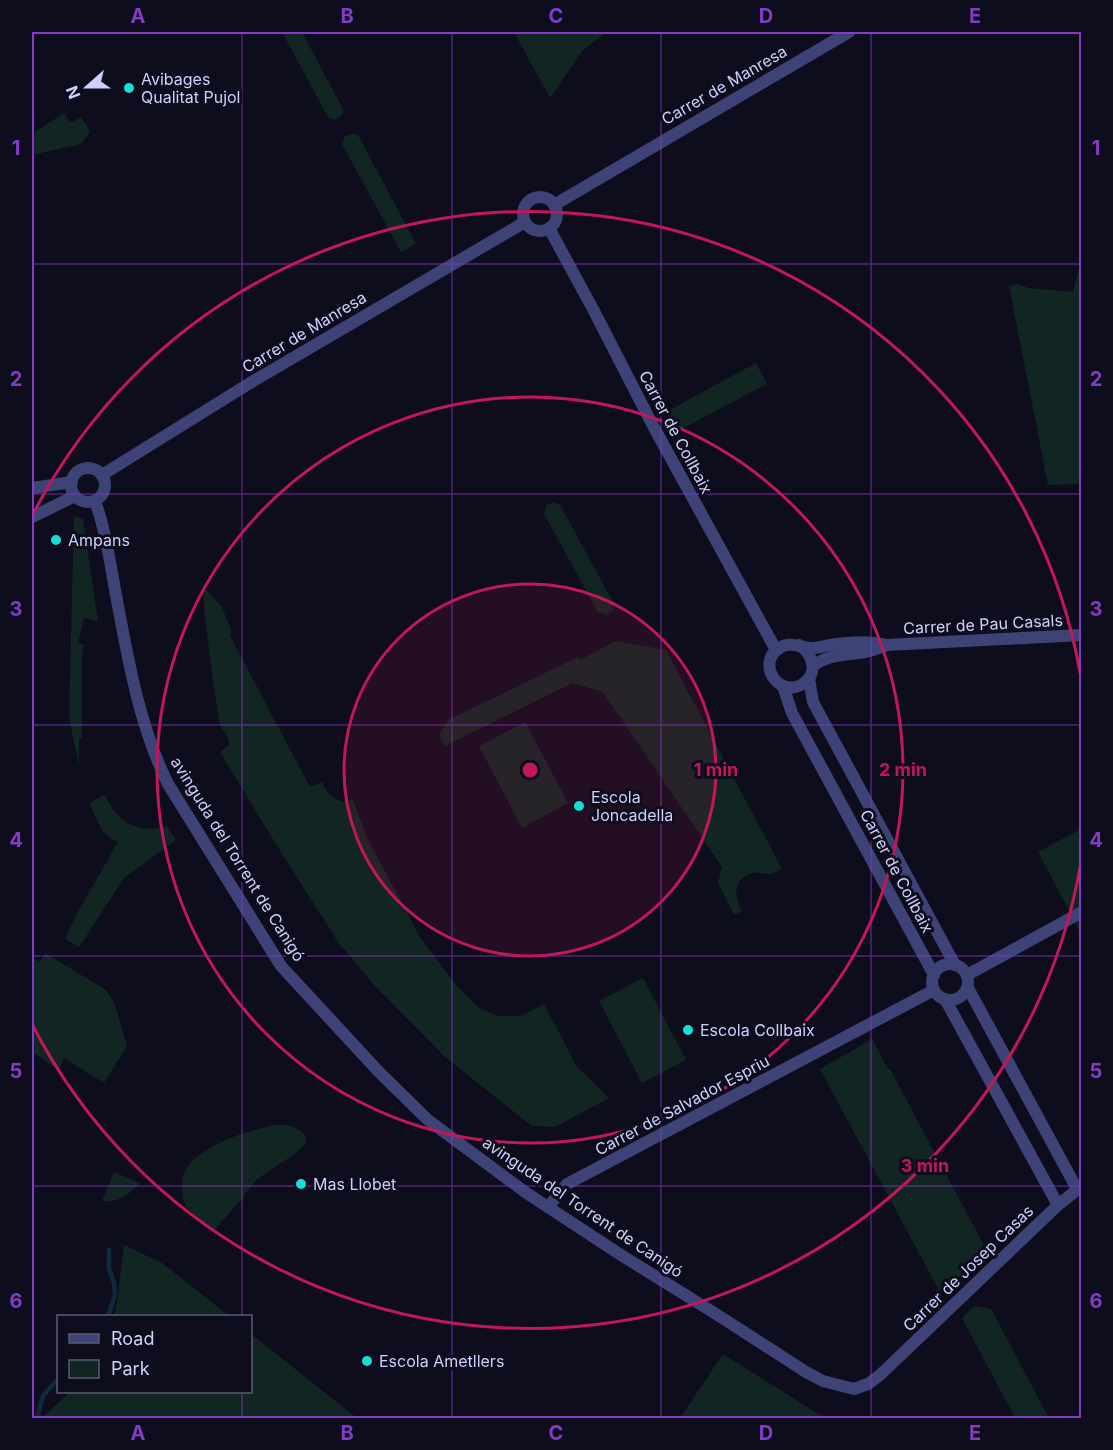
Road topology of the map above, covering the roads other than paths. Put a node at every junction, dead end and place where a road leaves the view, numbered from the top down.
1 (849, 32) edge
2 (554, 204) junction
3 (525, 222) junction
4 (549, 228) junction
5 (102, 475) junction
6 (72, 482) junction
7 (32, 488) edge
8 (75, 496) junction
9 (95, 501) junction
10 (32, 517) edge
11 (1082, 635) edge
12 (799, 645) junction
13 (886, 645) junction
14 (776, 650) junction
15 (813, 666) junction
16 (809, 679) junction
17 (783, 686) junction
18 (1082, 912) edge
19 (955, 964) junction
20 (933, 975) junction
21 (967, 981) junction
22 (934, 990) junction
23 (945, 999) junction
24 (1079, 1187) edge
25 (1058, 1205) junction
26 (548, 1207) junction
27 (880, 1375) joint

1 - 2 street, Carrer de Manresa
2 - 3 street
2 - 4 street
3 - 4 street
3 - 5 street, Carrer de Manresa
4 - 14 street, Carrer de Collbaix
5 - 6 street
5 - 9 street
6 - 7 street
6 - 8 street
8 - 9 street
8 - 10 street
9 - 26 street, avinguda del Torrent de Canigó
11 - 13 street, Carrer de Pau Casals
12 - 13 street, Carrer de Pau Casals
12 - 14 street
12 - 15 street
13 - 15 street, Carrer de Pau Casals
14 - 17 street
15 - 16 street
16 - 17 street
16 - 19 street, Carrer de Collbaix
17 - 20 street, Carrer de Collbaix
18 - 21 street
19 - 20 street
19 - 21 street
20 - 22 street
21 - 23 street
21 - 24 street
22 - 23 street
22 - 26 street, Carrer de Salvador Espriu
23 - 25 street
24 - 25 street, Carrer de Josep Casas
25 - 27 street, Carrer de Josep Casas
26 - 27 street, avinguda del Torrent de Canigó

